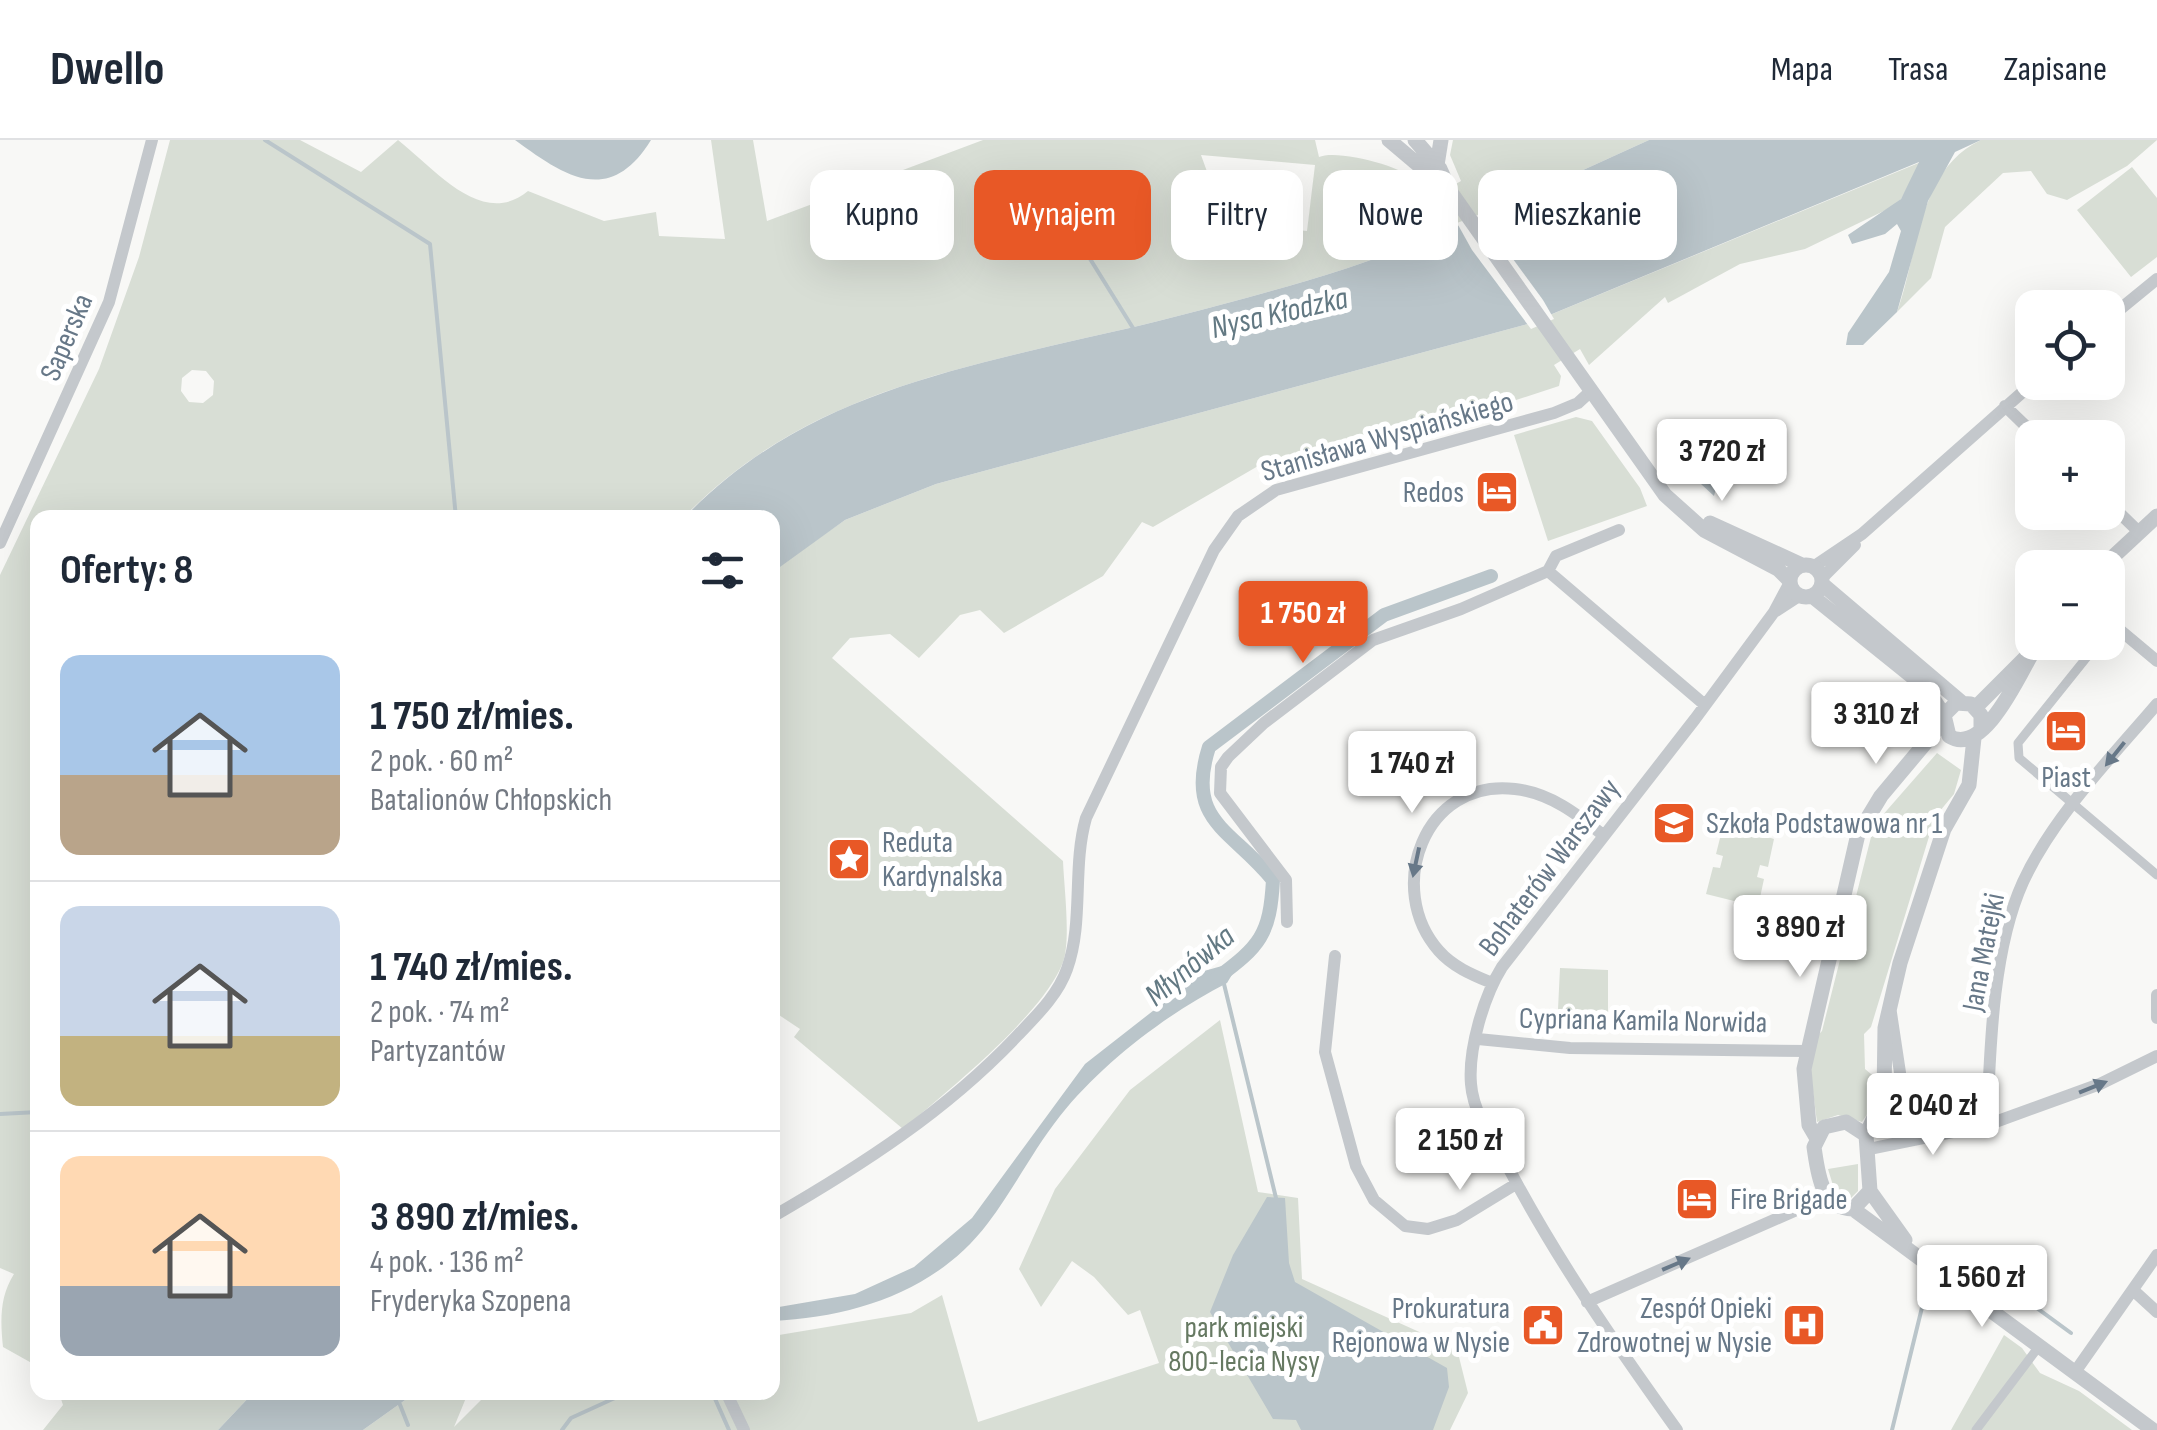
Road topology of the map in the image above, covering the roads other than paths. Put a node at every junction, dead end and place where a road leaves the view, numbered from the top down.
1 (152, 140) edge
2 (1389, 140) edge
3 (1415, 140) edge
4 (1442, 140) edge
5 (1430, 170) edge
6 (1436, 170) edge
7 (1442, 170) edge
8 (1458, 202) edge
9 (2157, 279) edge
10 (2125, 305) edge
11 (1591, 391) junction
12 (2015, 398) edge
13 (2005, 406) junction
14 (2019, 420) edge
15 (2157, 516) edge
16 (2125, 518) edge
17 (1619, 530) dead end
18 (2138, 531) junction
19 (0, 544) edge
20 (2118, 550) edge
21 (1548, 571) junction
22 (1806, 581) junction
23 (2125, 638) edge
24 (2023, 660) edge
25 (2029, 660) edge
26 (2085, 660) edge
27 (2157, 662) edge
28 (2157, 704) edge
29 (1705, 705) junction
30 (1969, 705) junction
31 (1944, 718) junction
32 (1977, 734) junction
33 (2074, 805) junction
34 (1604, 836) junction
35 (2157, 875) edge
36 (1287, 922) dead end
37 (1335, 956) dead end
38 (1492, 983) junction
39 (2157, 996) edge
40 (1890, 1004) junction
41 (2157, 1018) edge
42 (1478, 1039) junction
43 (1807, 1051) junction
44 (2157, 1056) edge
45 (1987, 1125) junction
46 (1816, 1137) junction
47 (1910, 1138) junction
48 (1867, 1142) junction
49 (1516, 1184) junction
50 (1870, 1191) junction
51 (1826, 1197) junction
52 (1853, 1210) junction
53 (780, 1212) edge
54 (1914, 1251) junction
55 (2157, 1255) edge
56 (2133, 1290) junction
57 (1586, 1302) junction
58 (2157, 1312) edge
59 (2040, 1345) junction
60 (2075, 1372) junction
61 (730, 1400) edge
62 (744, 1430) edge
63 (1677, 1430) edge
64 (1976, 1430) edge
65 (2153, 1430) edge

1 - 19 street, Saperska
2 - 5 street
3 - 6 street
4 - 7 street
8 - 11 street
9 - 10 street
11 - 22 street
11 - 53 street, Stanisława Wyspiańskiego
12 - 13 street, Bohaterów Warszawy
13 - 14 street
13 - 22 street, Bohaterów Warszawy
15 - 18 street
16 - 18 street
17 - 21 street
18 - 20 street
21 - 29 street
21 - 36 street
22 - 29 street, Bohaterów Warszawy
22 - 30 street
22 - 31 street
23 - 27 street
24 - 30 street
25 - 32 street
26 - 33 street
28 -> 33 street, Jana Matejki
29 - 34 street, Bohaterów Warszawy
30 - 31 street
30 - 32 street
31 - 32 street
31 - 43 street
32 - 40 street
33 - 35 street
33 - 45 street, Jana Matejki
34 - 38 street, Bohaterów Warszawy
34 -> 38 street
37 - 49 street
38 - 42 street, Bohaterów Warszawy
39 - 41 street
40 - 47 street
40 - 48 street
42 - 43 street, Cypriana Kamila Norwida
42 - 49 street, Bohaterów Warszawy
43 - 46 street
45 -> 44 street
45 - 47 street
46 - 48 street
46 - 51 street
47 - 48 street
48 - 50 street
49 - 57 street, Bohaterów Warszawy
50 - 52 street
50 - 54 street
51 - 52 street
57 -> 51 street
52 - 54 street
54 - 59 street
55 - 56 street
56 - 58 street
56 - 60 street
57 - 63 street, Bohaterów Warszawy
59 - 60 street
59 - 64 street
60 - 65 street
61 - 62 street

